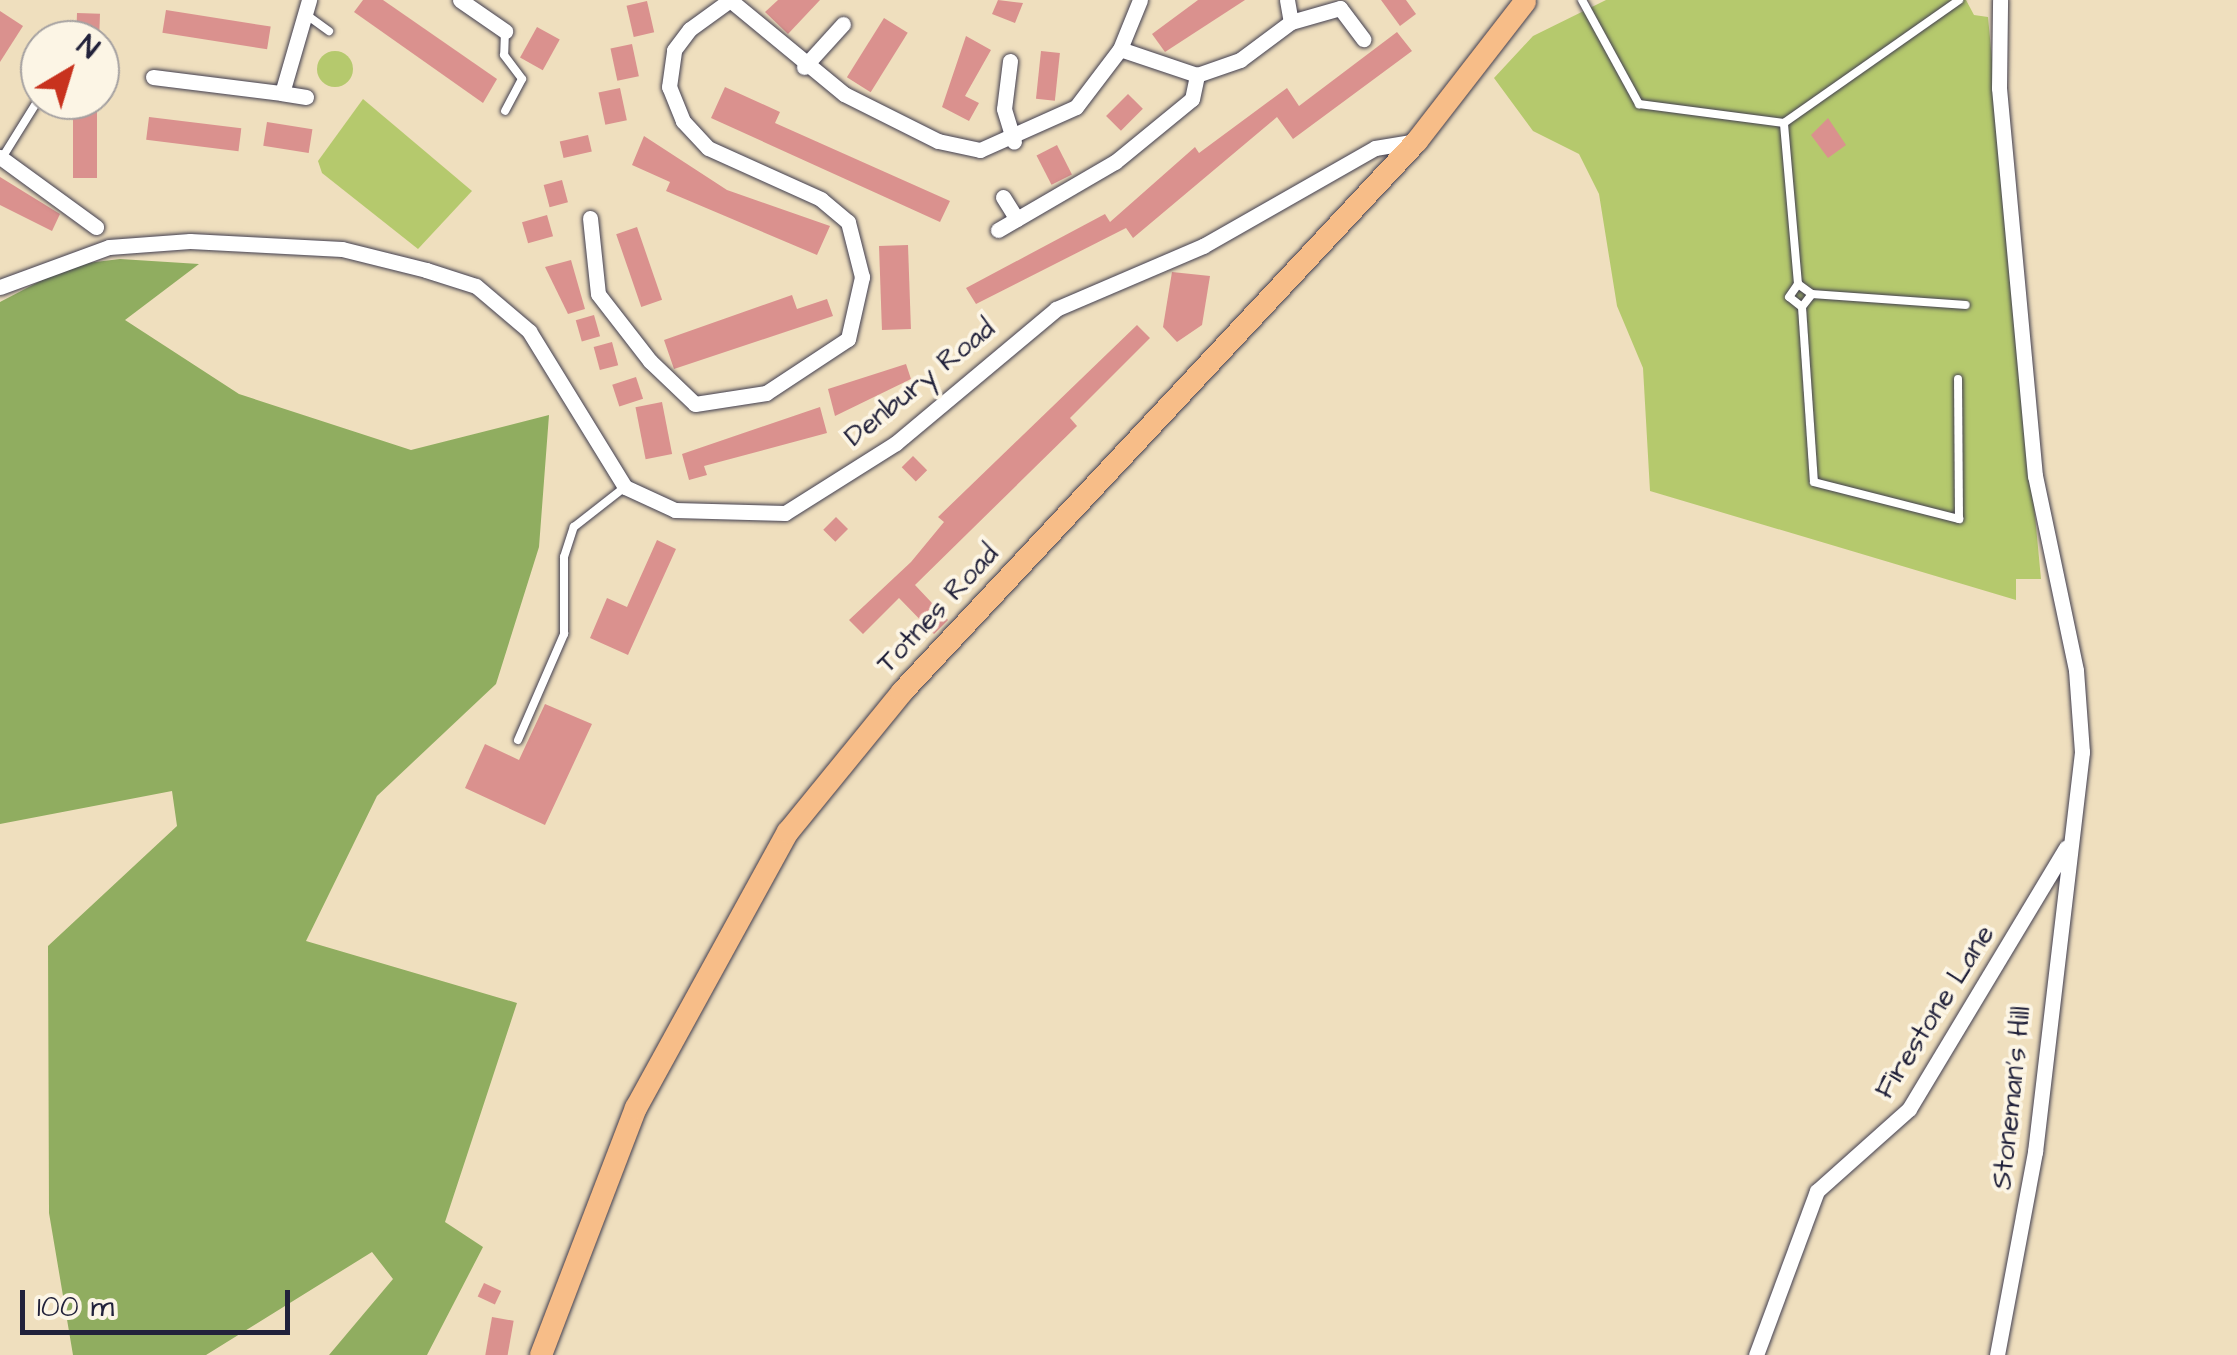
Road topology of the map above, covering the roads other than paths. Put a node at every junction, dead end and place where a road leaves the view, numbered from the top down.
1 (460, 0) edge
2 (730, 0) edge
3 (1140, 0) edge
4 (1287, 0) edge
5 (1582, 0) edge
6 (1959, 0) edge
7 (2000, 0) edge
8 (1531, 1) edge
9 (307, 7) edge
10 (1291, 22) junction
11 (843, 24) dead end
12 (328, 30) dead end
13 (504, 31) joint
14 (1364, 39) dead end
15 (1120, 49) junction
16 (1010, 61) dead end
17 (804, 67) junction
18 (1197, 75) junction
19 (153, 77) dead end
20 (282, 93) junction
21 (306, 97) dead end
22 (505, 111) dead end
23 (25, 120) edge
24 (1784, 123) junction
25 (1014, 140) junction
26 (1417, 141) junction
27 (1, 158) edge
28 (1003, 197) dead end
29 (590, 218) dead end
30 (1017, 219) junction
31 (96, 226) dead end
32 (998, 230) dead end
33 (1798, 284) junction
34 (0, 287) edge
35 (1812, 294) junction
36 (1966, 305) dead end
37 (1802, 307) junction
38 (1958, 379) dead end
39 (626, 487) junction
40 (518, 740) dead end
41 (2068, 844) junction
42 (540, 1355) edge
43 (1756, 1355) edge
44 (1996, 1355) edge

1 - 13 street
2 - 17 street
2 - 29 street
3 - 15 street
4 - 10 street
5 - 24 lane
6 - 24 lane
7 - 41 street, Stoneman's Hill
8 - 26 main road, Totnes Road
9 - 12 lane
9 - 20 street
10 - 14 street
10 - 18 street
11 - 17 street
13 - 22 lane
15 - 18 street
15 - 25 street
16 - 25 street
17 - 25 street
18 - 30 street
19 - 20 street
20 - 21 street
23 - 27 lane
24 - 33 lane
26 - 39 street, Denbury Road
26 - 42 main road, Totnes Road
27 - 31 street
28 - 30 street
30 - 32 street
33 - 35 lane
33 - 37 lane
34 - 39 street
35 - 36 lane
35 - 37 lane
37 - 38 lane
39 - 40 lane
41 - 43 street, Firestone Lane
41 - 44 street, Stoneman's Hill

